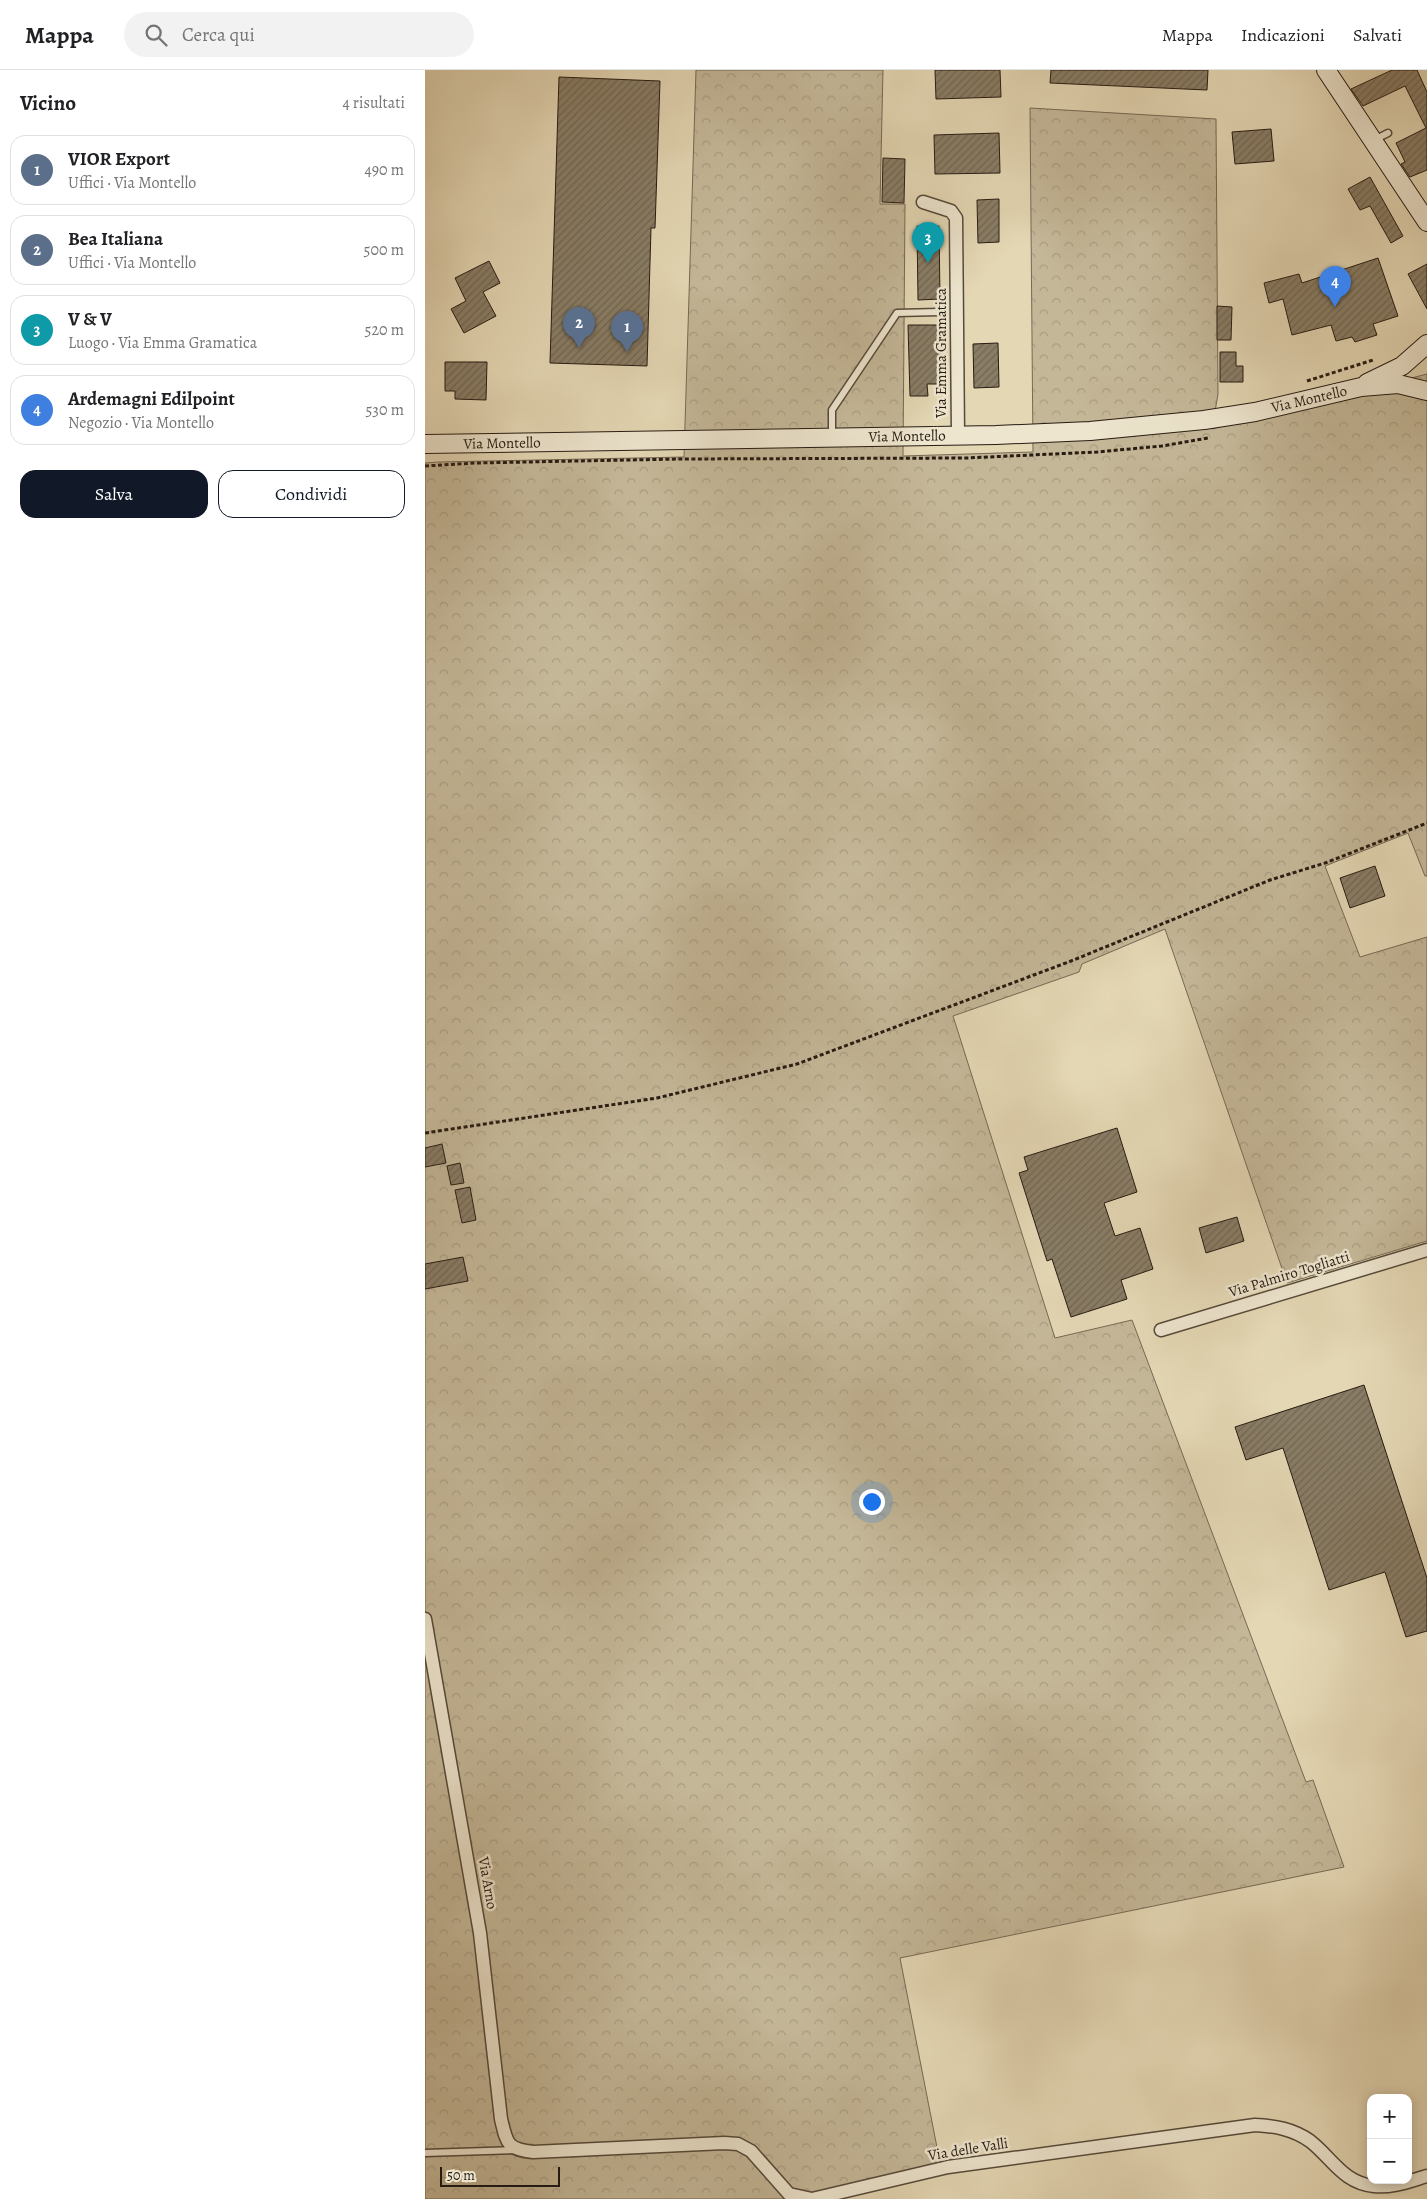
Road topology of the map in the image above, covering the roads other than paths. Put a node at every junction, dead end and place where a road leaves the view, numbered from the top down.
1 (1326, 70) edge
2 (923, 202) dead end
3 (1427, 222) edge
4 (939, 312) dead end
5 (1427, 344) edge
6 (1427, 354) edge
7 (1427, 359) edge
8 (1361, 387) junction
9 (1427, 390) edge
10 (958, 435) junction
11 (832, 438) junction
12 (425, 444) edge
13 (449, 444) junction
14 (425, 448) edge
15 (1427, 1250) edge
16 (1161, 1330) dead end
17 (425, 1619) edge
18 (516, 2150) junction
19 (425, 2153) edge
20 (1427, 2176) edge

1 - 3 street
2 - 10 street, Via Emma Gramatica
4 - 11 lane
5 - 8 street, Via Montello
6 - 7 street
8 - 9 street, Via Montello
8 - 10 street, Via Montello
10 - 11 street, Via Montello
11 - 13 street, Via Montello
12 - 13 street, Via Montello
13 - 14 street, Via Montello
15 - 16 street, Via Palmiro Togliatti
17 - 18 street, Via Arno
18 - 19 lane
18 - 20 street, Via delle Valli

